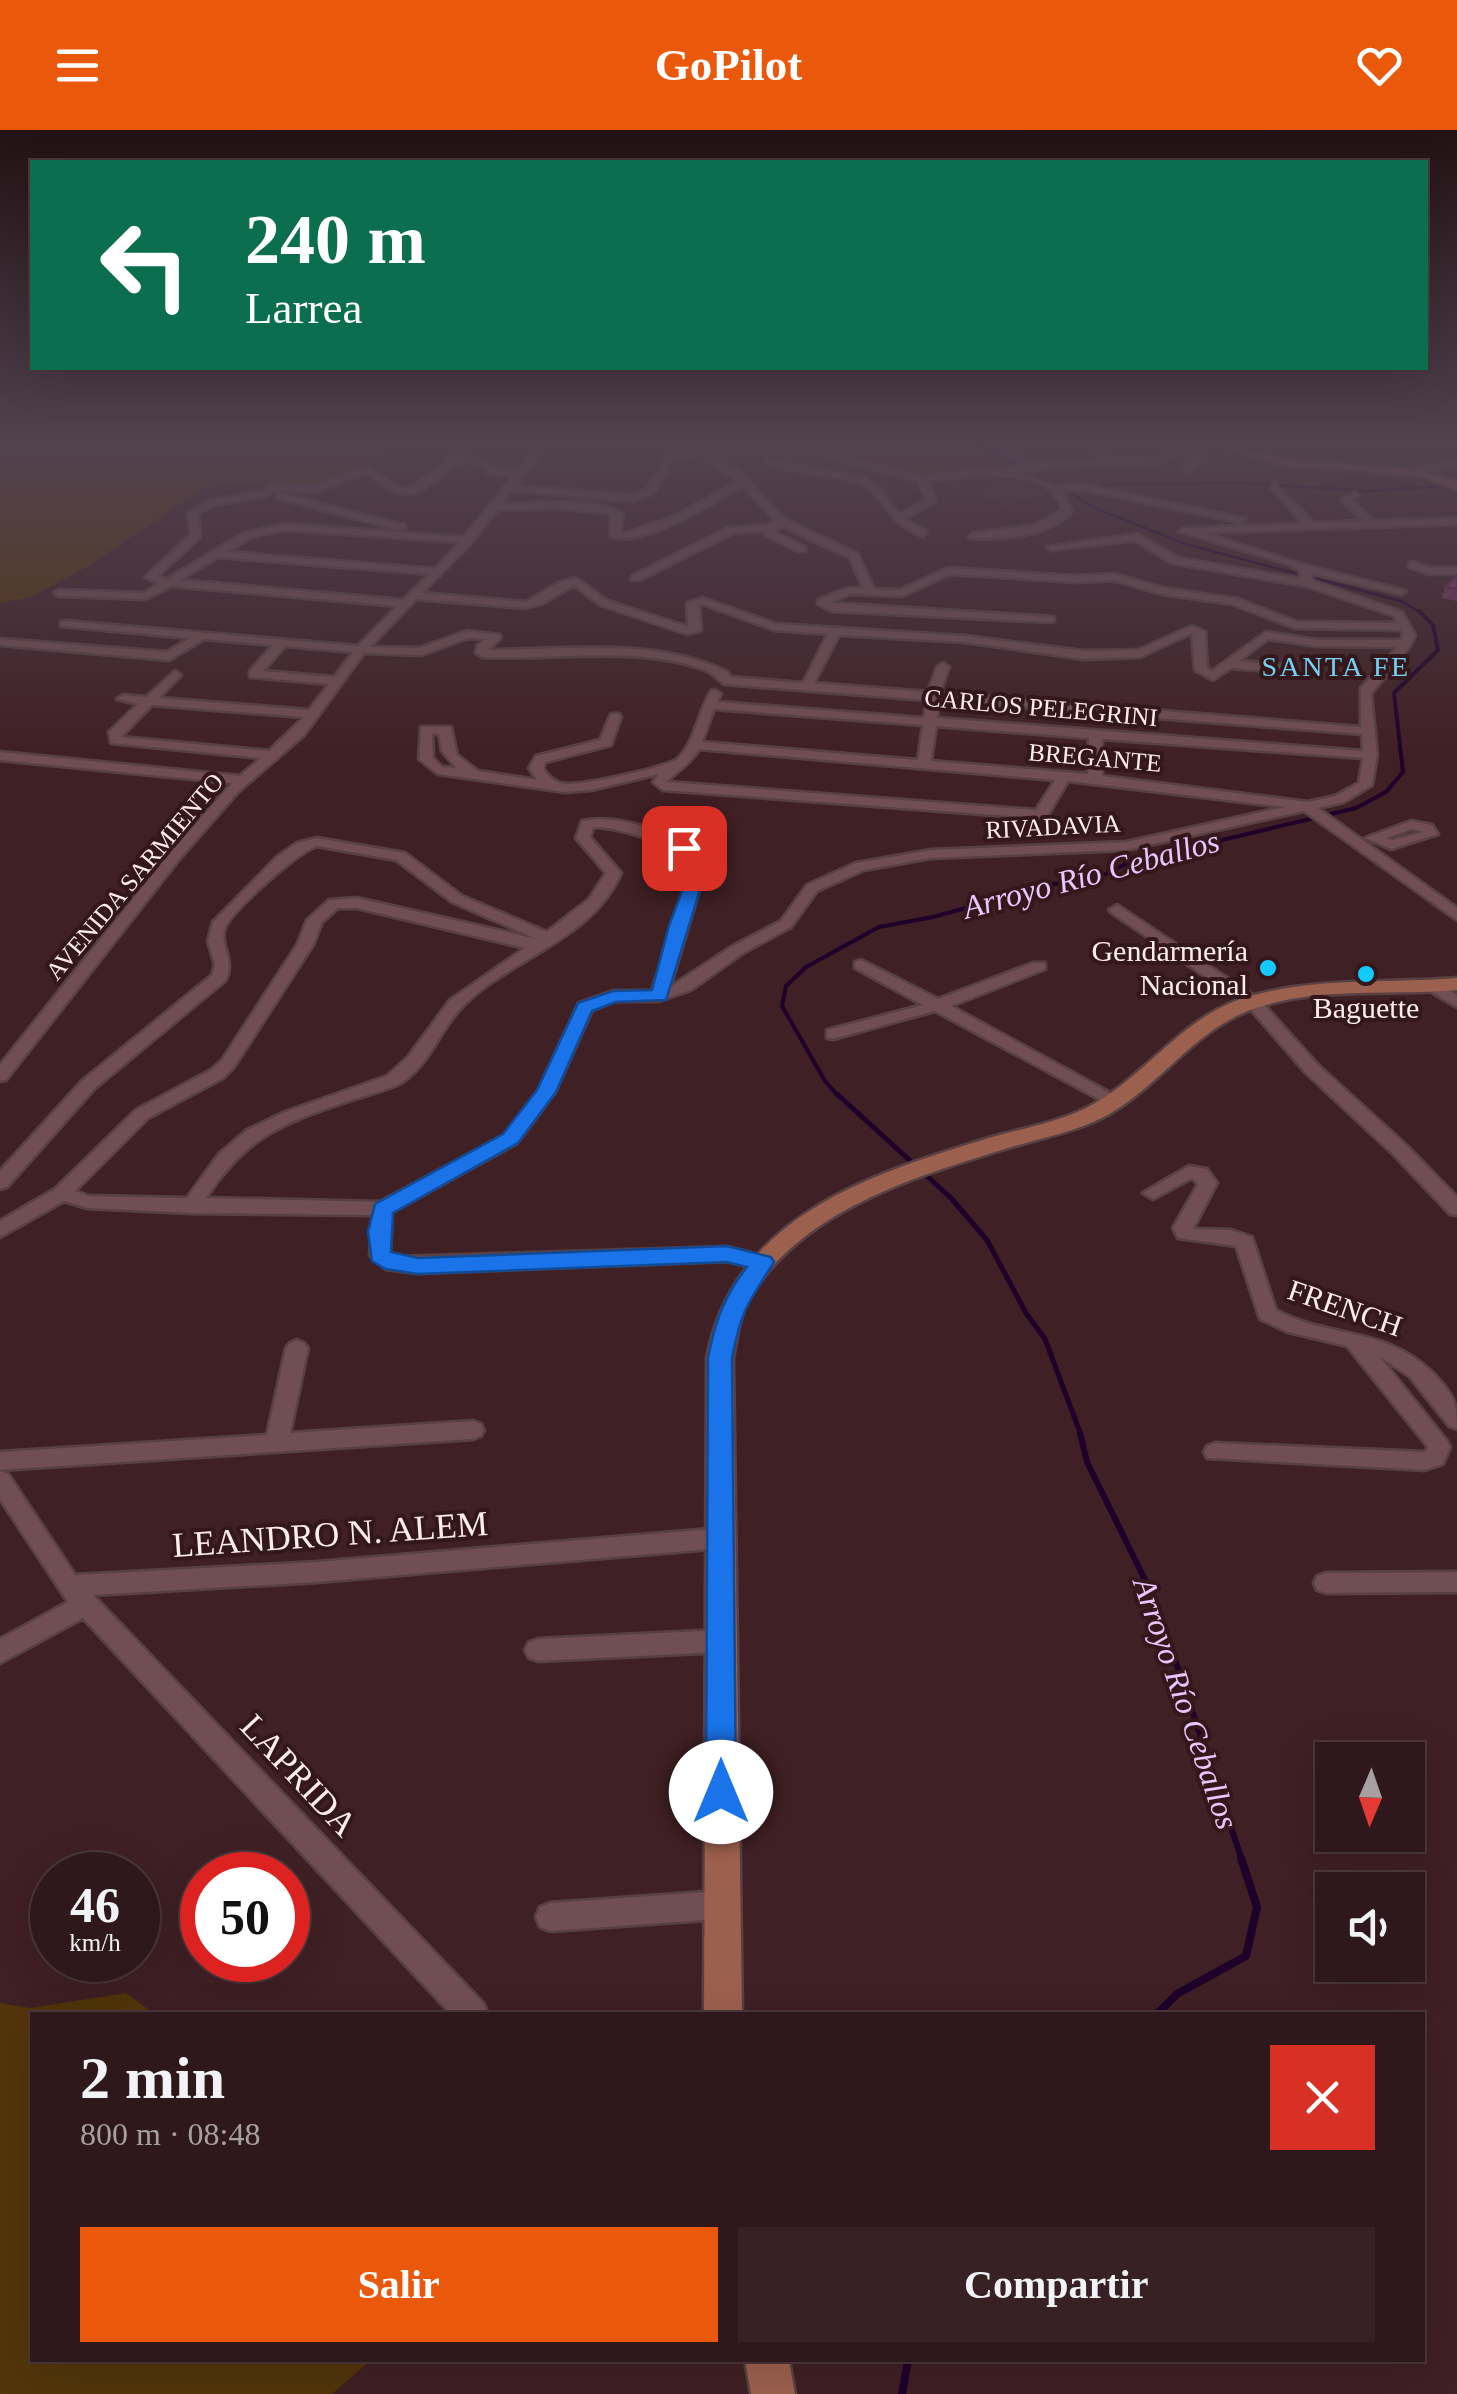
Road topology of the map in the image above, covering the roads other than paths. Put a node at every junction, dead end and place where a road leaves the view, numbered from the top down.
1 (182, 548) edge
2 (225, 548) edge
3 (461, 548) edge
4 (696, 548) edge
5 (836, 548) edge
6 (1154, 548) edge
7 (1245, 548) edge
8 (214, 554) junction
9 (1413, 566) dead end
10 (438, 572) junction
11 (1457, 572) edge
12 (1306, 576) junction
13 (636, 578) dead end
14 (166, 582) junction
15 (870, 592) junction
16 (1401, 592) dead end
17 (58, 593) dead end
18 (411, 600) junction
19 (1050, 619) dead end
20 (65, 624) dead end
21 (1406, 627) junction
22 (835, 631) junction
23 (202, 635) junction
24 (0, 642) edge
25 (282, 642) junction
26 (1406, 644) junction
27 (361, 649) junction
28 (1229, 664) junction
29 (943, 668) dead end
30 (1292, 670) dead end
31 (176, 675) dead end
32 (724, 680) junction
33 (338, 681) junction
34 (807, 686) junction
35 (934, 694) junction
36 (123, 698) dead end
37 (153, 701) junction
38 (708, 705) junction
39 (314, 714) junction
40 (615, 717) dead end
41 (930, 720) junction
42 (1369, 731) junction
43 (1096, 734) junction
44 (693, 745) junction
45 (273, 754) junction
46 (1370, 755) junction
47 (0, 756) edge
48 (924, 764) junction
49 (674, 767) junction
50 (474, 774) dead end
51 (1064, 776) junction
52 (1096, 779) junction
53 (242, 780) junction
54 (554, 786) junction
55 (1308, 807) junction
56 (1117, 910) dead end
57 (1457, 915) edge
58 (543, 942) junction
59 (861, 966) dead end
60 (1039, 966) dead end
61 (1446, 985) edge
62 (660, 996) junction
63 (1253, 1002) junction
64 (1457, 1002) edge
65 (936, 1006) junction
66 (833, 1034) dead end
67 (0, 1076) edge
68 (1116, 1102) junction
69 (0, 1182) edge
70 (62, 1193) junction
71 (1152, 1193) dead end
72 (191, 1206) junction
73 (382, 1209) junction
74 (1457, 1209) edge
75 (0, 1230) edge
76 (763, 1262) junction
77 (1353, 1339) junction
78 (297, 1348) dead end
79 (1457, 1420) edge
80 (474, 1430) dead end
81 (276, 1444) junction
82 (1215, 1452) dead end
83 (0, 1461) edge
84 (0, 1480) edge
85 (723, 1538) junction
86 (1457, 1582) edge
87 (1326, 1583) dead end
88 (77, 1595) junction
89 (722, 1640) junction
90 (538, 1650) dead end
91 (0, 1652) edge
92 (720, 1905) junction
93 (550, 1917) dead end
94 (470, 2012) edge
95 (724, 2012) edge
96 (767, 2362) edge
97 (773, 2394) edge

1 - 14 street
2 - 8 street
3 - 10 street, AVENIDA SARMIENTO
4 - 13 street
5 - 15 street
6 - 12 street
7 - 12 street
8 - 10 street
8 - 14 street
9 - 11 street
10 - 18 street, AVENIDA SARMIENTO
12 - 16 street
12 - 21 street
14 - 17 street
14 - 18 street
15 - 19 street
15 - 21 street
18 - 22 street
18 - 27 street, AVENIDA SARMIENTO
20 - 23 street
21 - 26 street
22 - 28 street
22 - 34 street
23 - 24 street
23 - 25 street
25 - 27 street
25 - 33 street
26 - 28 street
26 - 42 street
27 - 32 street
27 - 33 street, AVENIDA SARMIENTO
28 - 30 street
29 - 35 street
31 - 37 street
32 - 34 street
32 - 38 street
33 - 39 street, AVENIDA SARMIENTO
34 - 35 street
35 - 41 street
35 - 42 street
36 - 37 street
37 - 39 street
37 - 45 street
38 - 41 street, CARLOS PELEGRINI
38 - 44 street
39 - 45 street, AVENIDA SARMIENTO
40 - 54 street
41 - 43 street, CARLOS PELEGRINI
41 - 48 street
42 - 46 street
43 - 46 street, CARLOS PELEGRINI
43 - 52 street
44 - 48 street, BREGANTE
44 - 49 street
45 - 53 street, AVENIDA SARMIENTO
46 - 55 street, RIVADAVIA
47 - 53 street
48 - 51 street, BREGANTE
49 - 51 street
49 - 54 street
50 - 54 street
51 - 52 street, BREGANTE
52 - 55 street, BREGANTE
53 - 67 street, AVENIDA SARMIENTO
55 - 57 street, BREGANTE
55 - 62 street, RIVADAVIA
56 - 63 street
58 - 62 street
58 - 69 street
58 - 70 street
58 - 72 street
59 - 65 street
60 - 65 street
61 - 63 main road
61 - 64 street
62 - 73 street
63 - 68 main road
63 - 74 street
65 - 66 street
65 - 68 street
68 - 76 main road
70 - 72 street
70 - 75 street
71 - 77 street, FRENCH
72 - 73 street
73 - 76 street
76 - 85 main road
77 - 79 street, FRENCH
77 - 82 street
78 - 81 street
80 - 81 street
81 - 83 street
84 - 88 street
85 - 88 street, LEANDRO N. ALEM
85 - 89 main road
86 - 87 street
88 - 91 street
88 - 94 street, LAPRIDA
89 - 90 street
89 - 92 main road
92 - 93 street
92 - 95 main road
96 - 97 main road

